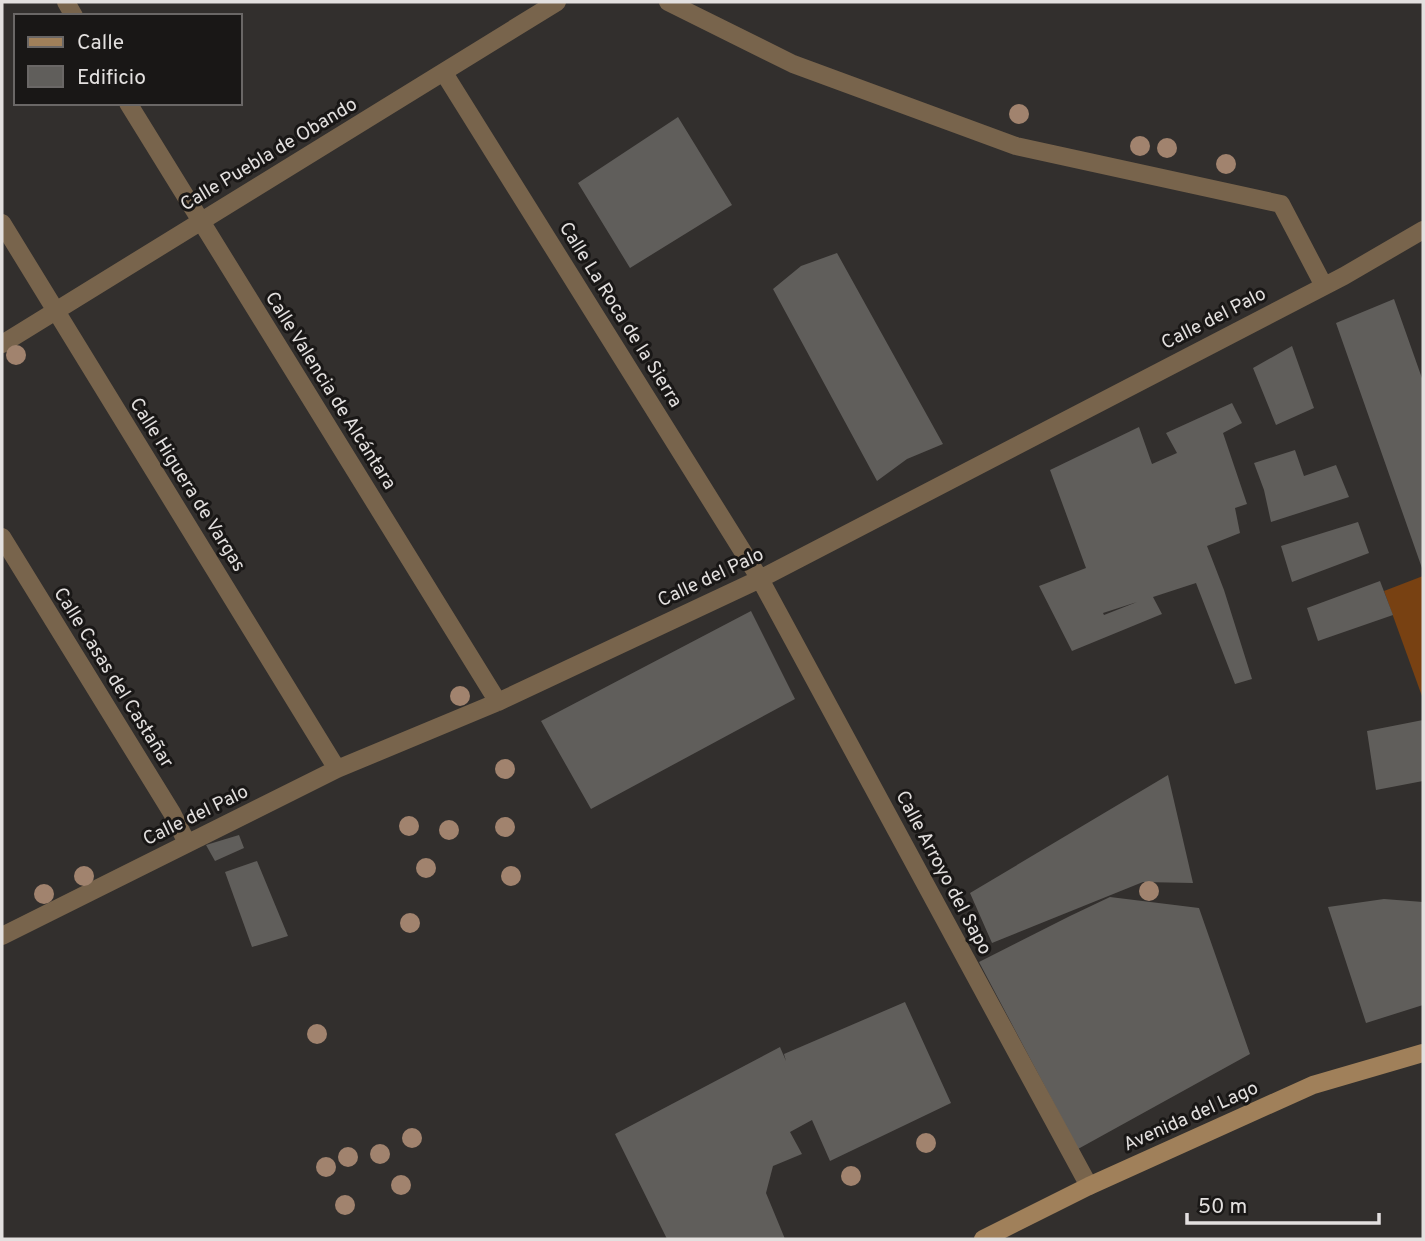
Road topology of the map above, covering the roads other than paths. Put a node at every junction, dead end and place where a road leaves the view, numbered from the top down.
1 (557, 2) edge
2 (668, 2) edge
3 (444, 73) junction
4 (129, 105) edge
5 (201, 221) junction
6 (2, 223) edge
7 (1423, 229) edge
8 (1324, 286) junction
9 (55, 311) junction
10 (2, 344) edge
11 (2, 537) edge
12 (760, 579) junction
13 (498, 702) junction
14 (337, 769) junction
15 (187, 843) junction
16 (2, 936) edge
17 (1423, 1053) edge
18 (1089, 1186) junction
19 (983, 1239) edge

1 - 3 street, Calle Puebla de Obando
2 - 8 street
3 - 5 street, Calle Puebla de Obando
3 - 12 street, Calle La Roca de la Sierra
4 - 5 street, Calle Valencia de Alcántara
5 - 9 street, Calle Puebla de Obando
5 - 13 street, Calle Valencia de Alcántara
6 - 9 street, Calle Higuera de Vargas
7 - 8 street, Calle del Palo
8 - 12 street, Calle del Palo
9 - 10 street, Calle Puebla de Obando
9 - 14 street, Calle Higuera de Vargas
11 - 15 street, Calle Casas del Castañar
12 - 13 street, Calle del Palo
12 - 18 street, Calle Arroyo del Sapo
13 - 14 street, Calle del Palo
14 - 15 street, Calle del Palo
15 - 16 street, Calle del Palo
17 - 18 street, Avenida del Lago
18 - 19 street, Avenida del Lago

